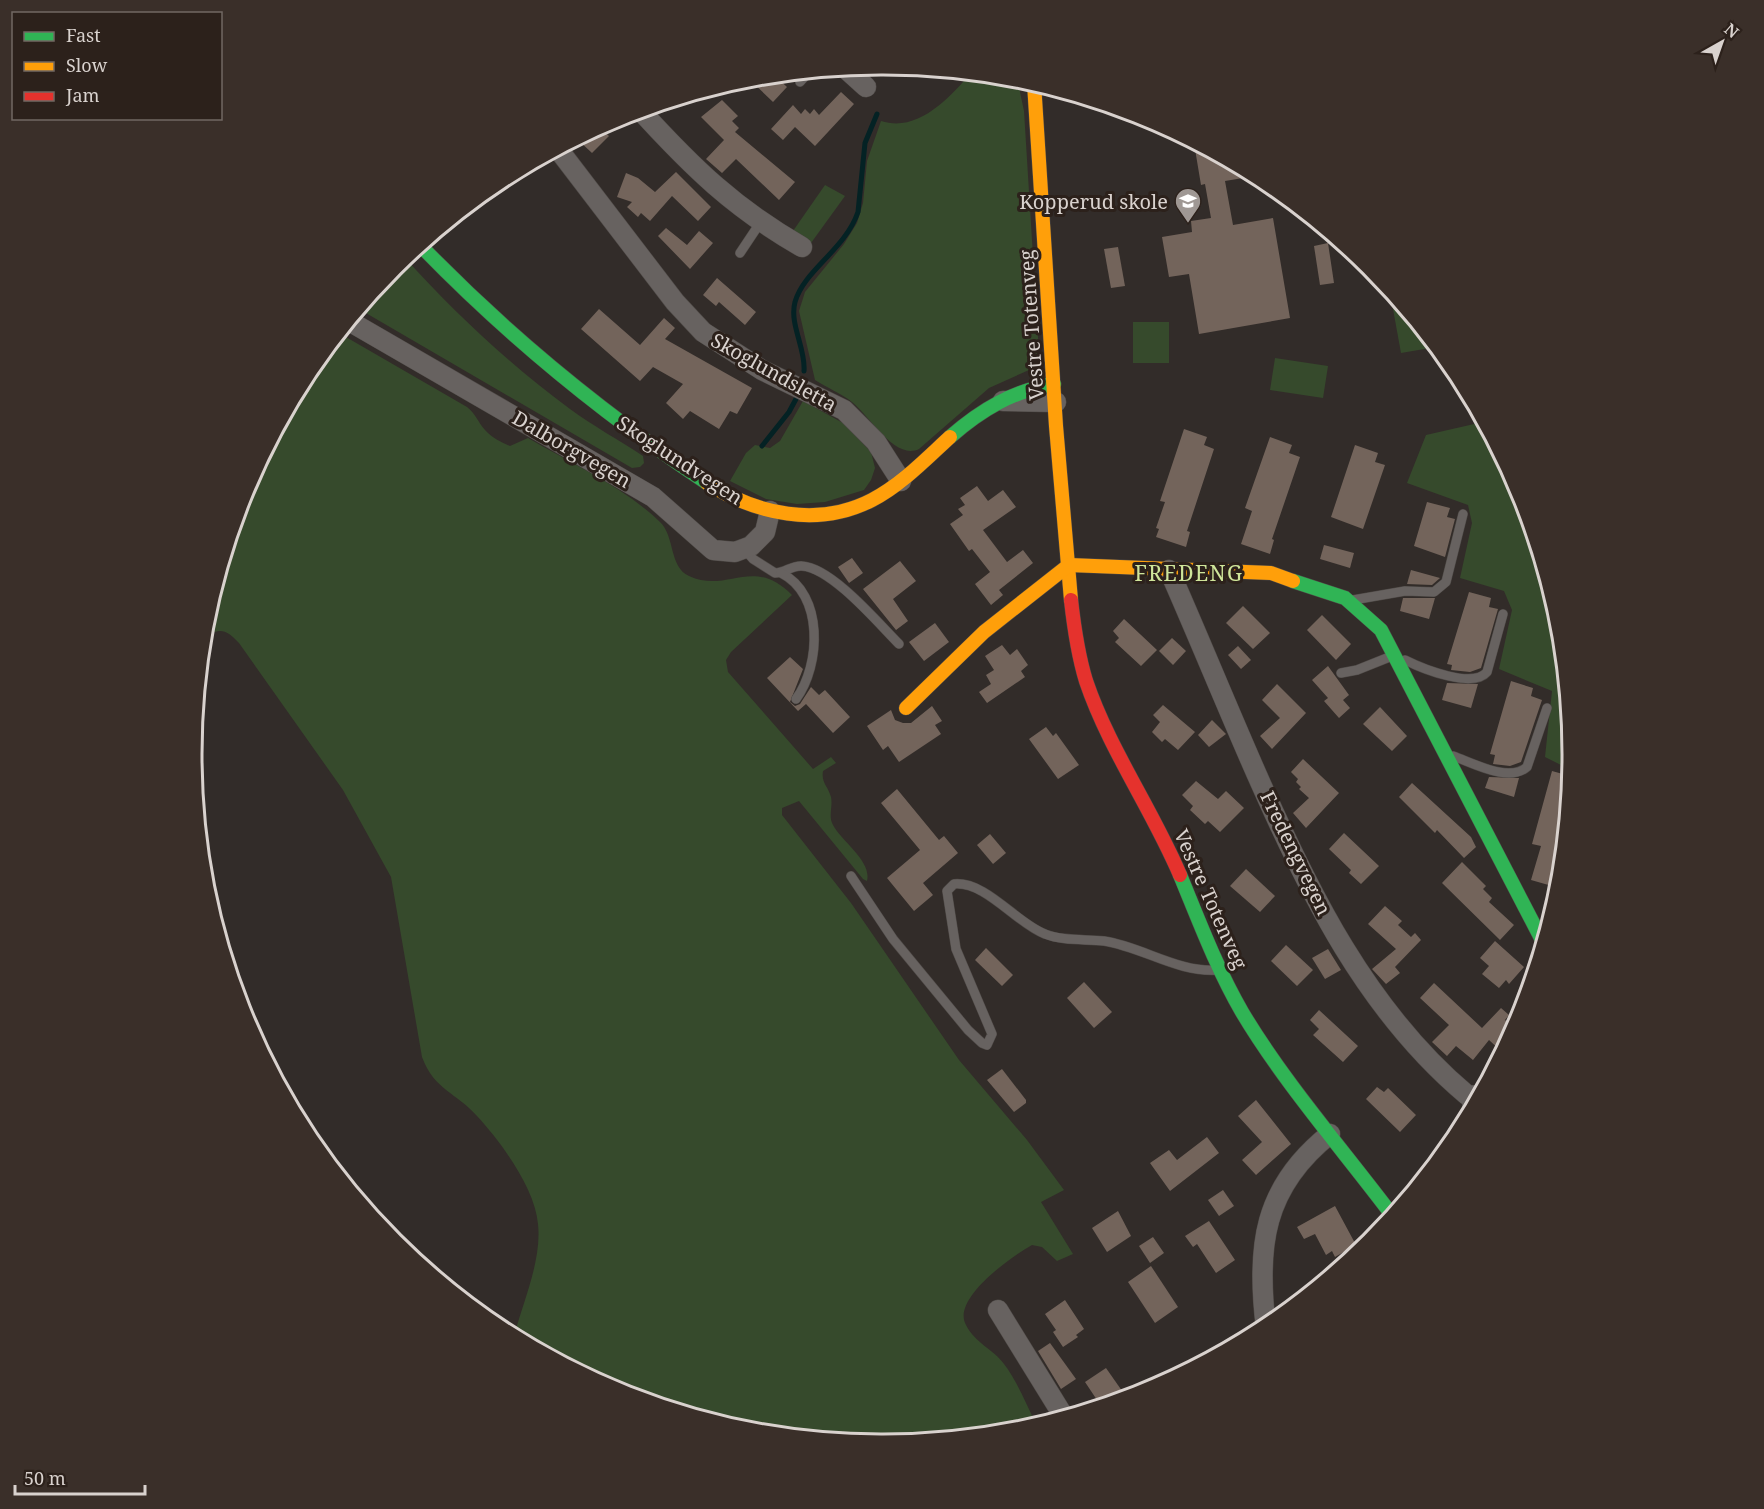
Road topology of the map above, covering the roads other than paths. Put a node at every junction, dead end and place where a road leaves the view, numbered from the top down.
1 (853, 76) edge
2 (866, 87) dead end
3 (1035, 93) edge
4 (647, 117) edge
5 (563, 155) edge
6 (760, 223) junction
7 (802, 247) dead end
8 (426, 251) edge
9 (740, 253) dead end
10 (356, 325) edge
11 (1055, 393) junction
12 (1003, 401) joint
13 (901, 481) junction
14 (770, 511) junction
15 (1463, 514) dead end
16 (745, 550) junction
17 (1069, 565) junction
18 (1169, 570) junction
19 (781, 573) junction
20 (1348, 601) junction
21 (1503, 614) dead end
22 (899, 644) dead end
23 (1394, 655) junction
24 (1341, 673) dead end
25 (796, 699) dead end
26 (906, 708) dead end
27 (1547, 708) dead end
28 (1445, 754) junction
29 (851, 876) dead end
30 (1538, 932) edge
31 (1220, 970) junction
32 (1470, 1094) edge
33 (1330, 1134) junction
34 (1387, 1209) edge
35 (998, 1310) dead end
36 (1265, 1315) edge
37 (1060, 1410) edge

1 - 2 street
3 - 11 street, Vestre Totenveg
4 - 6 street
5 - 13 street, Skoglundsletta
6 - 7 street
6 - 9 lane
8 - 14 street, Skoglundvegen
10 - 16 street, Dalborgvegen
11 - 12 street, Skoglundvegen
11 - 17 street, Vestre Totenveg
12 - 13 street, Skoglundvegen
13 - 14 street, Skoglundvegen
14 - 16 street
15 - 20 lane
16 - 19 lane
17 - 18 street
17 - 26 street
17 - 31 street, Vestre Totenveg
18 - 20 street
18 - 32 street, Fredengvegen
19 - 22 lane
19 - 25 lane
20 - 23 street
21 - 23 lane
23 - 24 lane
23 - 28 street
27 - 28 lane
28 - 30 street
29 - 31 lane
31 - 33 street, Vestre Totenveg
33 - 34 street, Vestre Totenveg
33 - 36 street
35 - 37 street

